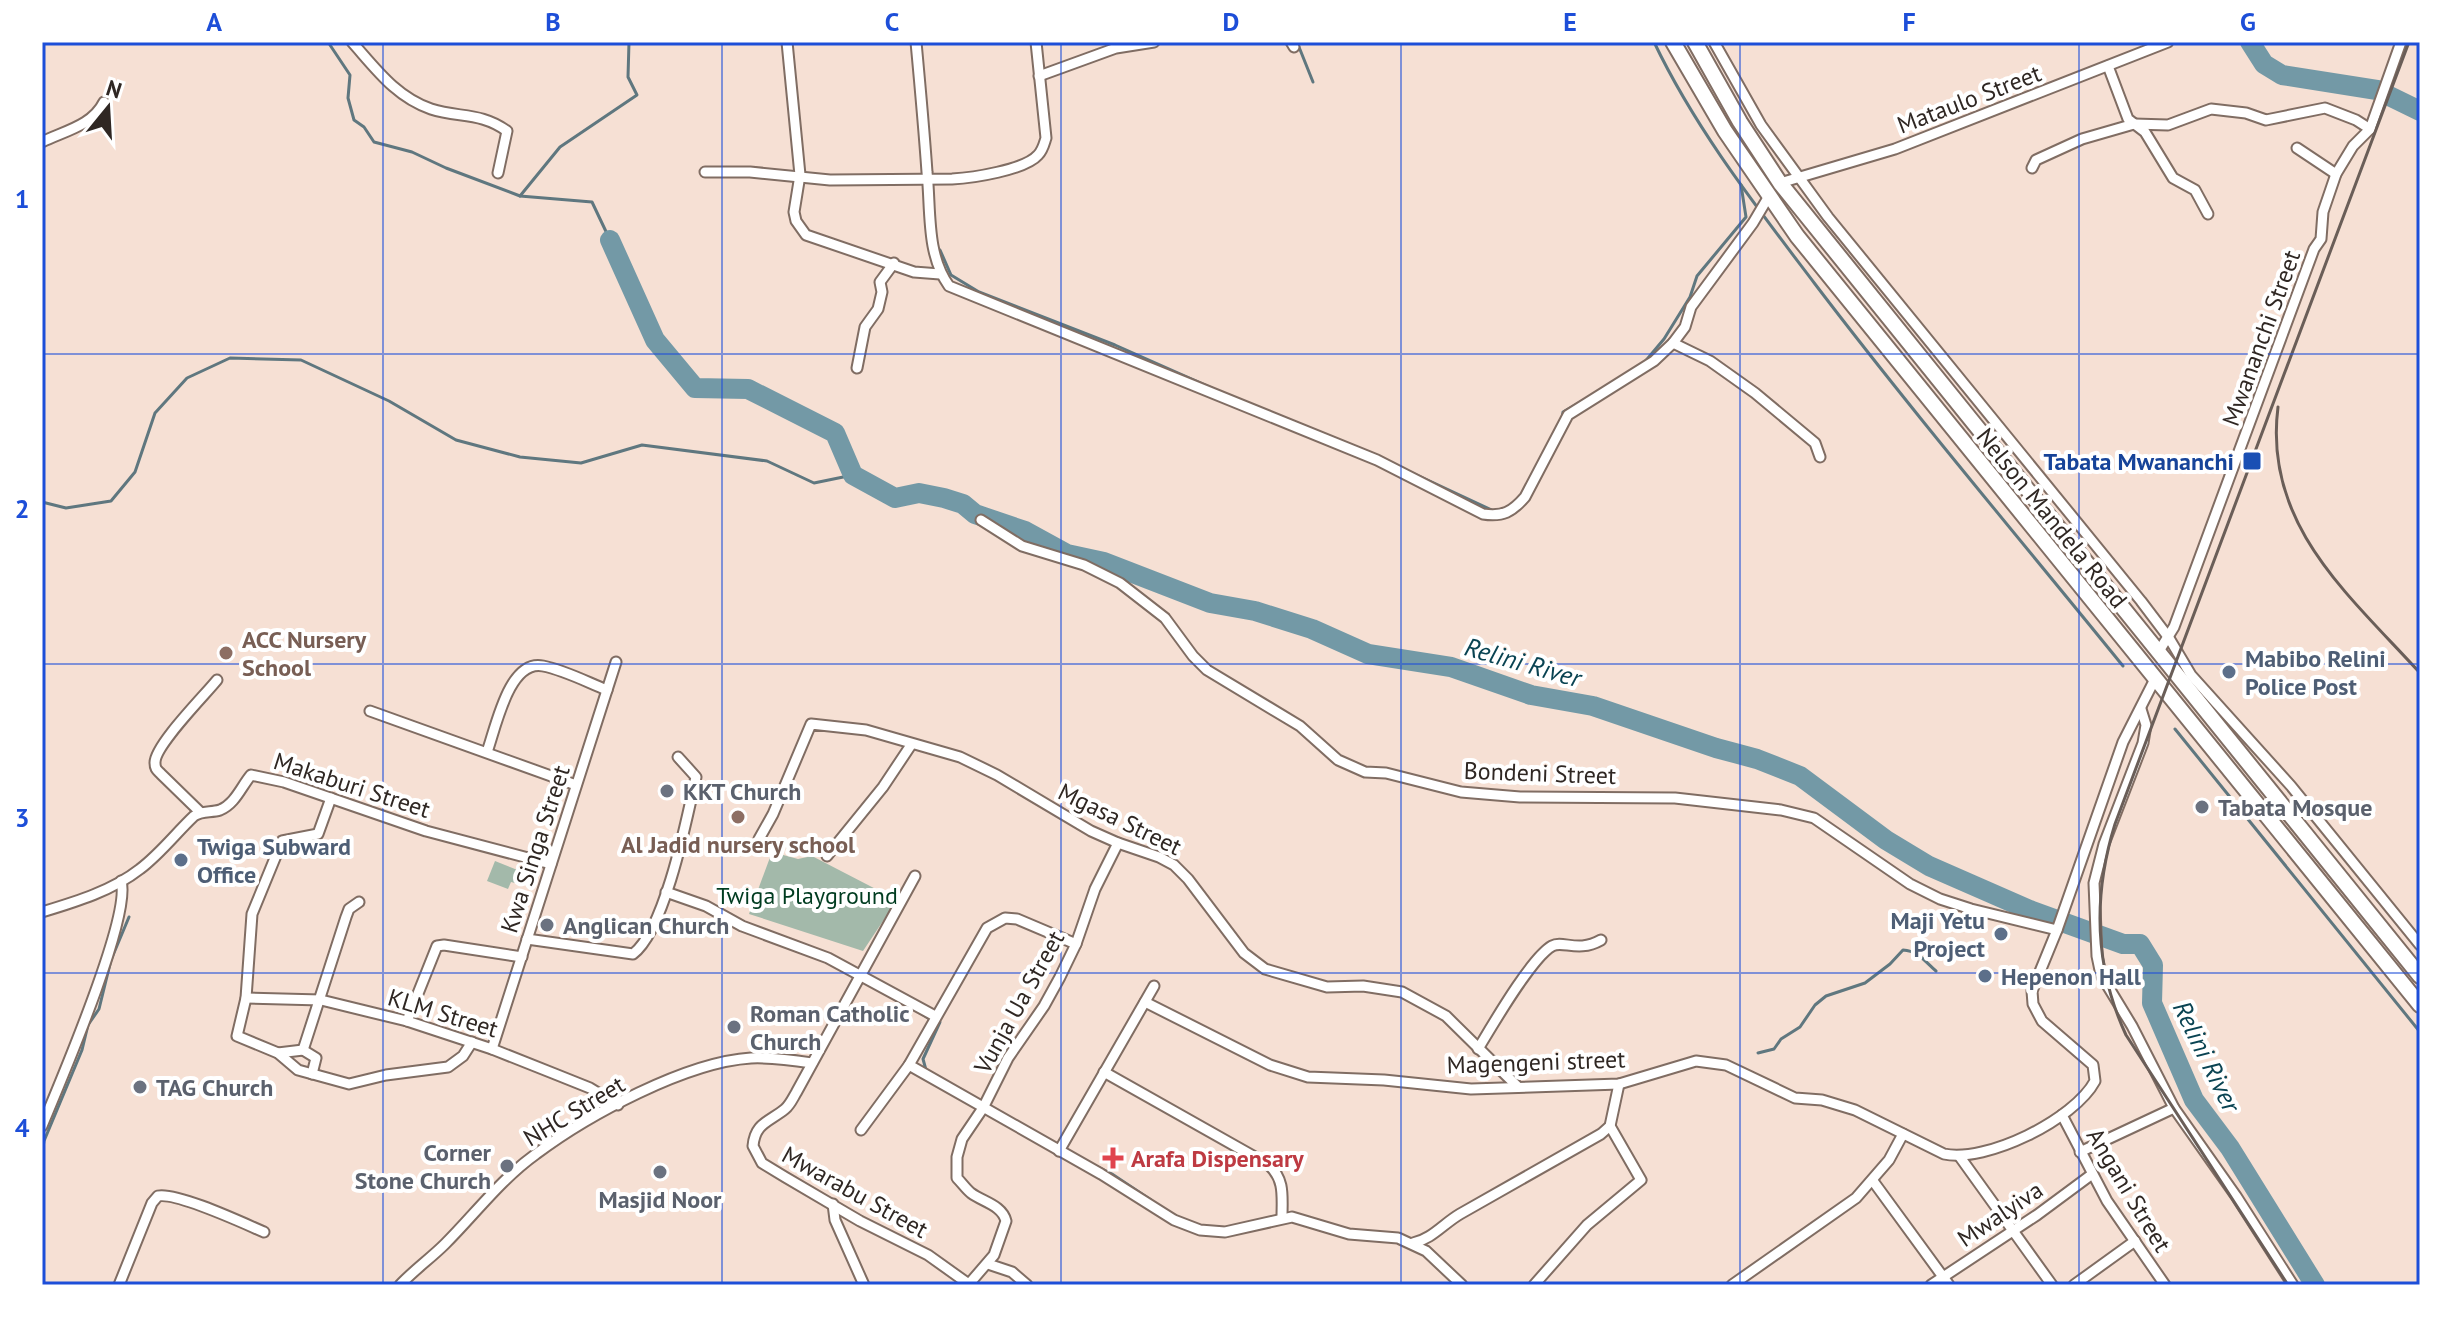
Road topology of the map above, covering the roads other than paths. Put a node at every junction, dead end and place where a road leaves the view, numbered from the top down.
1 (352, 42) edge
2 (787, 42) edge
3 (916, 42) edge
4 (1036, 42) edge
5 (1154, 42) edge
6 (1673, 42) edge
7 (1695, 42) edge
8 (1714, 42) edge
9 (2168, 42) edge
10 (2401, 42) edge
11 (2108, 66) junction
12 (1039, 76) junction
13 (104, 102) dead end
14 (2134, 124) junction
15 (2370, 129) junction
16 (42, 142) edge
17 (2297, 148) dead end
18 (2032, 168) dead end
19 (705, 172) dead end
20 (498, 173) dead end
21 (2336, 174) junction
22 (800, 175) junction
23 (1799, 176) junction
24 (928, 178) junction
25 (1780, 183) junction
26 (1769, 196) junction
27 (2208, 214) dead end
28 (894, 263) junction
29 (940, 274) junction
30 (1673, 343) junction
31 (857, 368) dead end
32 (1820, 457) dead end
33 (981, 520) dead end
34 (2164, 644) junction
35 (616, 662) dead end
36 (2155, 679) junction
37 (217, 680) dead end
38 (607, 690) junction
39 (2141, 709) junction
40 (370, 711) dead end
41 (911, 745) junction
42 (487, 752) junction
43 (678, 757) dead end
44 (576, 785) junction
45 (331, 798) junction
46 (200, 812) junction
47 (759, 839) dead end
48 (1118, 843) junction
49 (827, 856) dead end
50 (551, 864) junction
51 (915, 876) dead end
52 (121, 881) junction
53 (666, 892) junction
54 (359, 902) dead end
55 (42, 912) edge
56 (2058, 928) junction
57 (527, 939) junction
58 (1601, 940) dead end
59 (1076, 944) junction
60 (2420, 945) edge
61 (522, 957) junction
62 (860, 976) junction
63 (2420, 976) edge
64 (1154, 986) dead end
65 (246, 998) junction
66 (321, 1000) junction
67 (1145, 1002) junction
68 (2420, 1005) edge
69 (935, 1016) junction
70 (407, 1021) junction
71 (472, 1042) junction
72 (492, 1049) junction
73 (1478, 1049) junction
74 (303, 1050) junction
75 (278, 1053) junction
76 (812, 1063) junction
77 (909, 1065) junction
78 (1104, 1072) junction
79 (312, 1074) junction
80 (1619, 1084) junction
81 (1518, 1087) junction
82 (618, 1105) junction
83 (983, 1108) junction
84 (2174, 1108) junction
85 (2062, 1115) junction
86 (42, 1126) edge
87 (1610, 1126) junction
88 (861, 1130) dead end
89 (1903, 1134) junction
90 (1059, 1151) junction
91 (2080, 1152) junction
92 (1960, 1157) junction
93 (2091, 1175) junction
94 (1873, 1181) junction
95 (833, 1204) junction
96 (1282, 1217) junction
97 (2014, 1229) junction
98 (264, 1232) dead end
99 (2135, 1241) junction
100 (1413, 1243) junction
101 (988, 1264) junction
102 (1748, 1280) edge
103 (1946, 1281) edge
104 (970, 1284) edge
105 (119, 1285) edge
106 (400, 1285) edge
107 (864, 1285) edge
108 (1027, 1285) edge
109 (1462, 1285) edge
110 (1534, 1285) edge
111 (1732, 1285) edge
112 (1931, 1285) edge
113 (2052, 1285) edge
114 (2074, 1285) edge
115 (2165, 1285) edge
116 (2293, 1285) edge

1 - 20 street
2 - 22 street
3 - 24 street
4 - 12 street
5 - 12 street
6 - 26 main road, Nelson Mandela Road
7 - 25 main road, Nelson Mandela Road
8 - 23 street
9 - 11 street, Mataulo Street
10 - 15 street, Mwananchi Street
11 - 14 street
11 - 23 street, Mataulo Street
12 - 24 street
13 - 16 street
14 - 15 street
14 - 18 street
14 - 27 street
15 - 21 street, Mwananchi Street
17 - 21 street
19 - 22 street
21 - 34 street, Mwananchi Street
22 - 24 street
22 - 28 street
23 - 25 street, Mataulo Street
23 - 34 street
24 - 29 street
25 - 34 main road, Nelson Mandela Road
26 - 30 street
26 - 36 main road, Nelson Mandela Road
28 - 29 street
28 - 31 street
29 - 30 street
30 - 32 street
33 - 56 street, Bondeni Street
34 - 60 street
34 - 63 main road, Nelson Mandela Road
35 - 38 street, Kwa Singa Street
36 - 39 street
36 - 68 main road, Nelson Mandela Road
37 - 46 street
38 - 42 street
38 - 44 street, Kwa Singa Street
39 - 56 street
39 - 84 street
40 - 42 street
41 - 47 street, Mgasa Street
41 - 48 street, Mgasa Street
41 - 49 street
42 - 44 street
43 - 53 street
44 - 50 street, Kwa Singa Street
45 - 46 street, Makaburi Street
45 - 50 street, Makaburi Street
45 - 65 street
46 - 52 street, Makaburi Street
48 - 59 street, Vunja Ua Street
48 - 73 street, Mgasa Street
50 - 57 street, Kwa Singa Street
51 - 62 street, Mwarabu Street
52 - 55 street, Makaburi Street
52 - 86 street
53 - 57 street
53 - 62 street
54 - 66 street
56 - 85 street
57 - 61 street, Kwa Singa Street
58 - 73 street
59 - 69 street
59 - 83 street, Vunja Ua Street
61 - 70 street
61 - 72 street, Kwa Singa Street
62 - 69 street
62 - 76 street, Mwarabu Street
64 - 67 street
65 - 66 street, KLM Street
65 - 75 street
66 - 70 street, KLM Street
66 - 74 street
67 - 78 street
67 - 81 street, Magengeni street
69 - 77 street
70 - 71 street, KLM Street
71 - 72 street, KLM Street
71 - 79 street
72 - 82 street, KLM Street
73 - 81 street, Mgasa Street
74 - 75 street
74 - 79 street
75 - 79 street
76 - 82 street, NHC Street
76 - 95 street, Mwarabu Street
77 - 83 street
77 - 88 street
78 - 90 street
78 - 96 street
80 - 81 street, Magengeni street
80 - 87 street
80 - 89 street, Magengeni street
82 - 106 street, NHC Street
83 - 90 street
83 - 101 street, Vunja Ua Street
84 - 91 street
84 - 116 street
85 - 91 street, Angani Street
85 - 92 street
87 - 100 street
87 - 110 street
89 - 92 street, Magengeni street
89 - 94 street
90 - 96 street
91 - 93 street, Angani Street
92 - 97 street
93 - 97 street, Mwalyiva
93 - 99 street, Angani Street
94 - 102 street
94 - 103 street
95 - 104 street, Mwarabu Street
95 - 107 street
96 - 100 street
97 - 103 street, Mwalyiva
97 - 113 street
98 - 105 street
99 - 114 street
99 - 115 street, Angani Street
100 - 109 street
101 - 104 street
101 - 108 street
102 - 111 street
103 - 112 street, Mwalyiva

